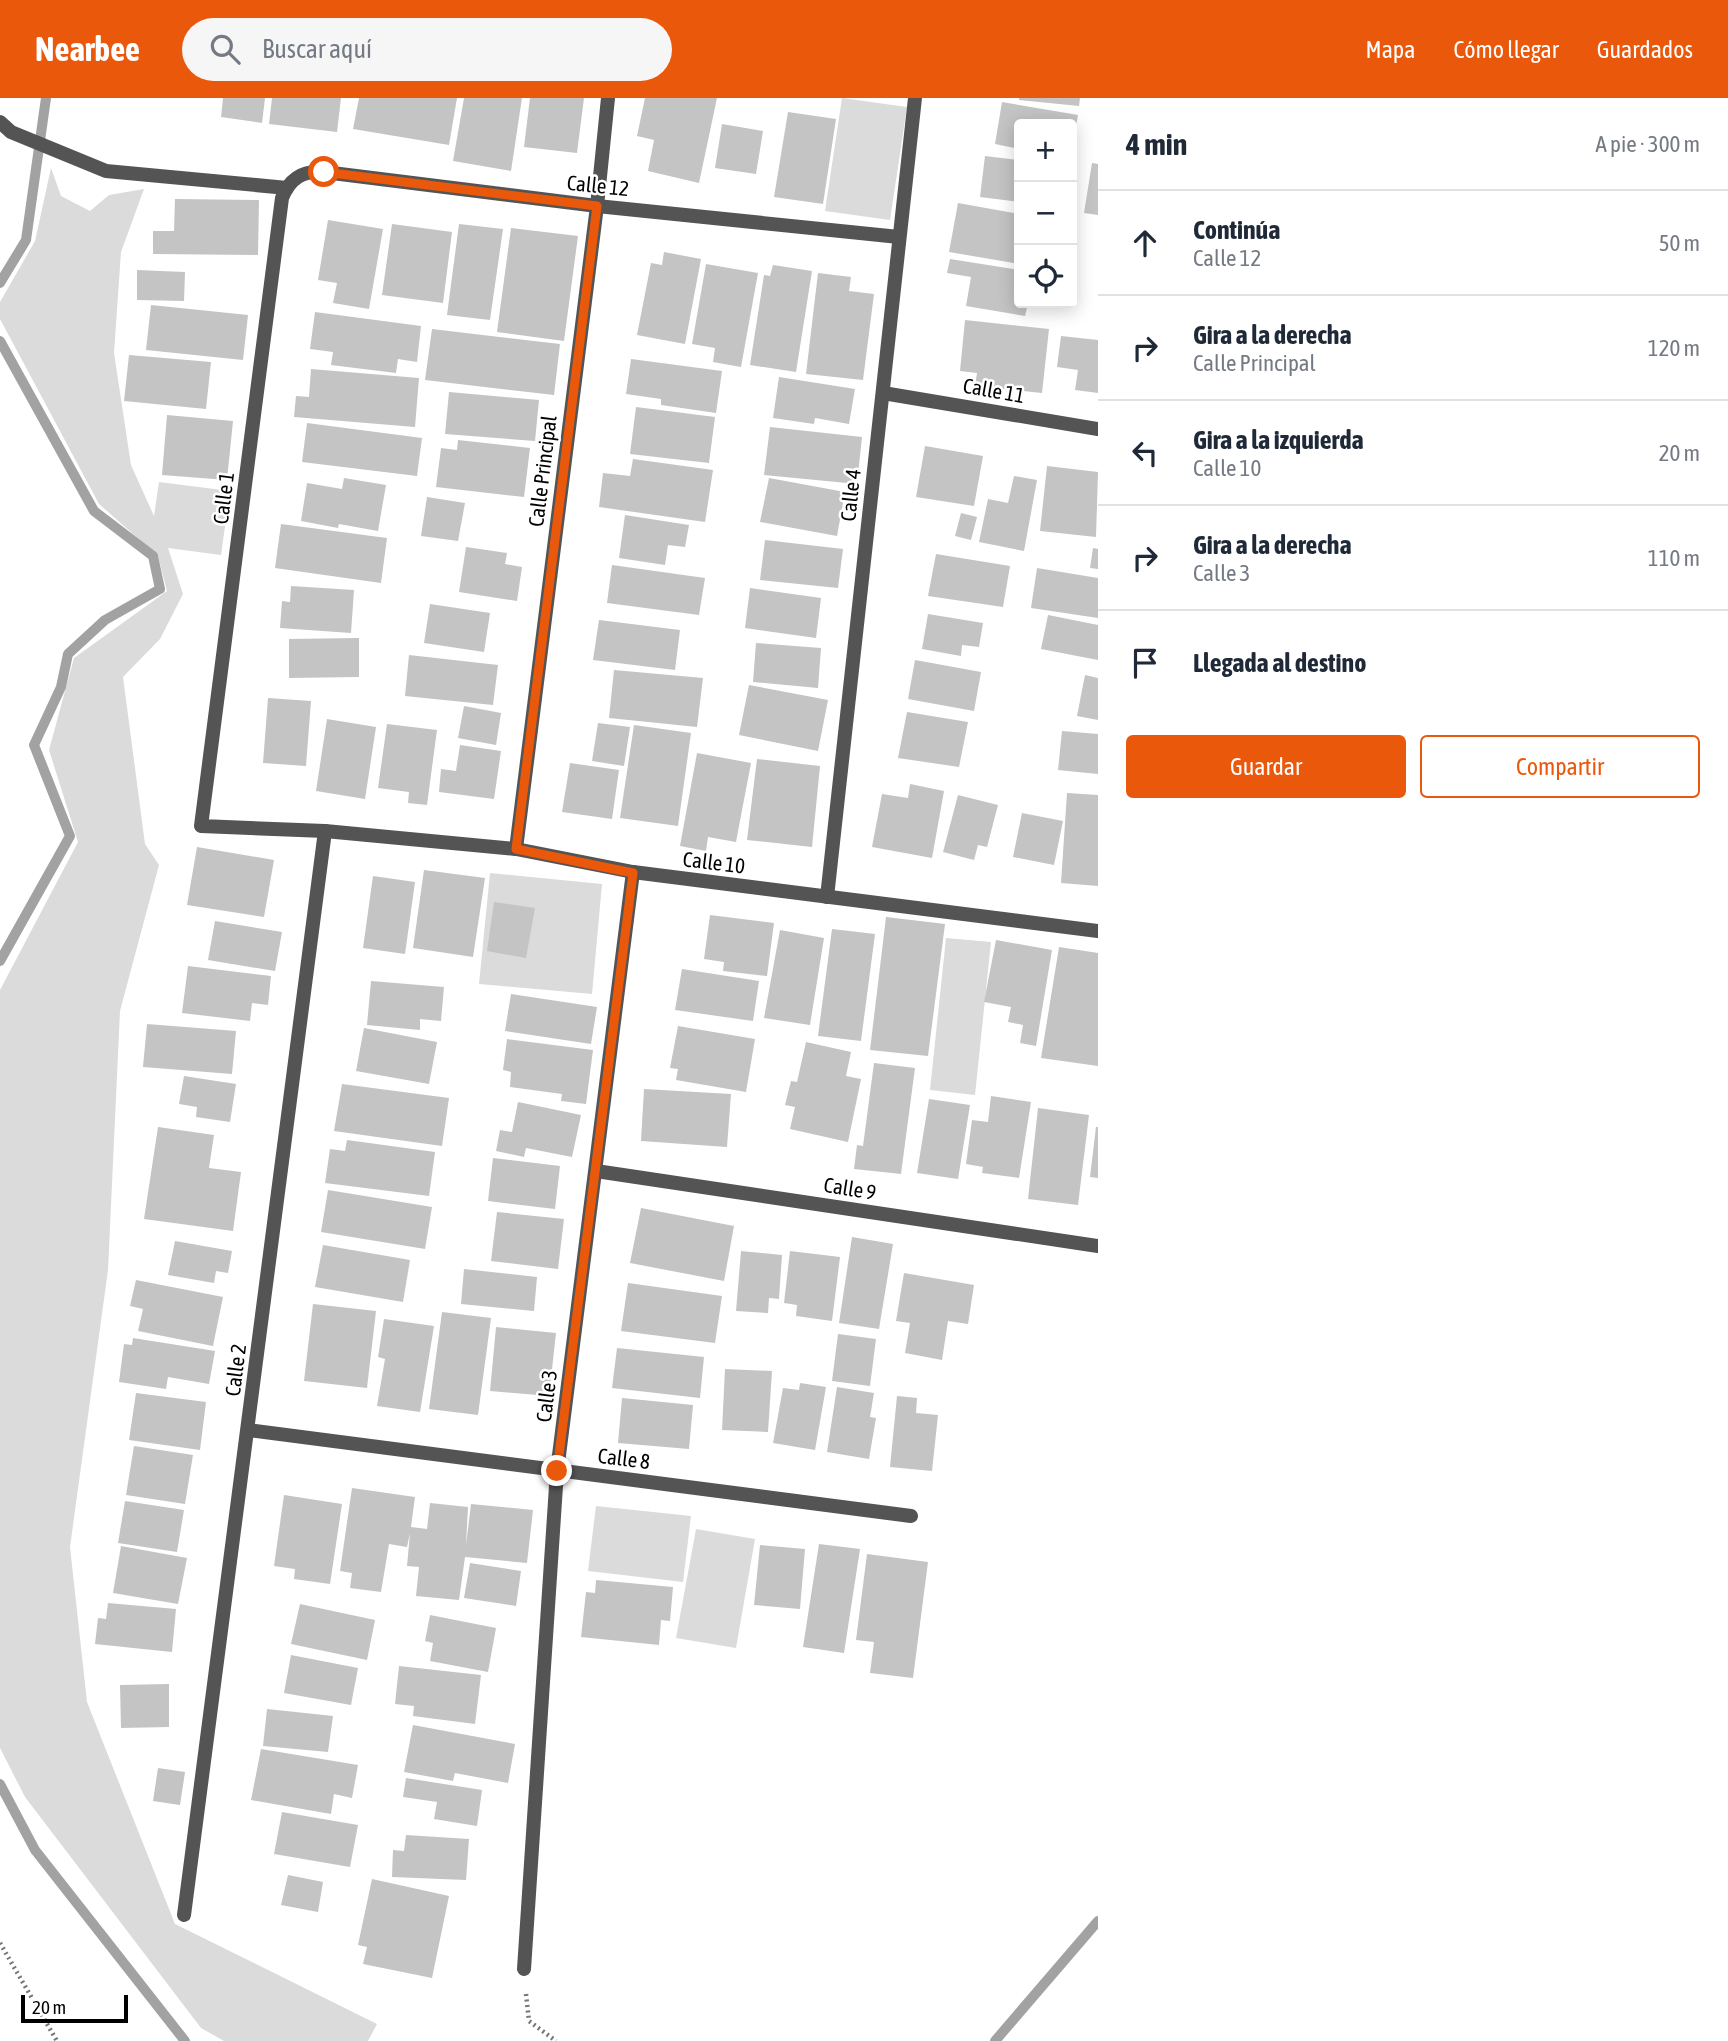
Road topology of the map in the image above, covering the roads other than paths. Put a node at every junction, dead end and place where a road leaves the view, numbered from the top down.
1 (608, 98) edge
2 (915, 98) edge
3 (0, 122) edge
4 (290, 184) junction
5 (597, 206) junction
6 (899, 237) junction
7 (883, 393) junction
8 (1098, 429) edge
9 (201, 826) joint
10 (326, 831) junction
11 (516, 849) junction
12 (633, 873) junction
13 (827, 897) junction
14 (1098, 930) edge
15 (596, 1171) junction
16 (1098, 1246) edge
17 (248, 1430) junction
18 (557, 1471) junction
19 (911, 1516) dead end
20 (184, 1915) dead end
21 (524, 1969) road end

1 - 5 street, Calle Principal
2 - 6 street, Calle 4
3 - 4 street, Calle 12
4 - 5 street, Calle 12
4 - 9 street, Calle 1
5 - 6 street, Calle 12
5 - 11 street, Calle Principal
6 - 7 street, Calle 4
7 - 8 street, Calle 11
7 - 13 street, Calle 4
9 - 10 street, Calle 10
10 - 11 street, Calle 10
10 - 17 street, Calle 2
11 - 12 street, Calle 10
12 - 13 street, Calle 10
12 - 15 street, Calle 3
13 - 14 street, Calle 10
15 - 16 street, Calle 9
15 - 18 street, Calle 3
17 - 18 street, Calle 8
17 - 20 street, Calle 2
18 - 19 street, Calle 8
18 - 21 street, Calle 3

